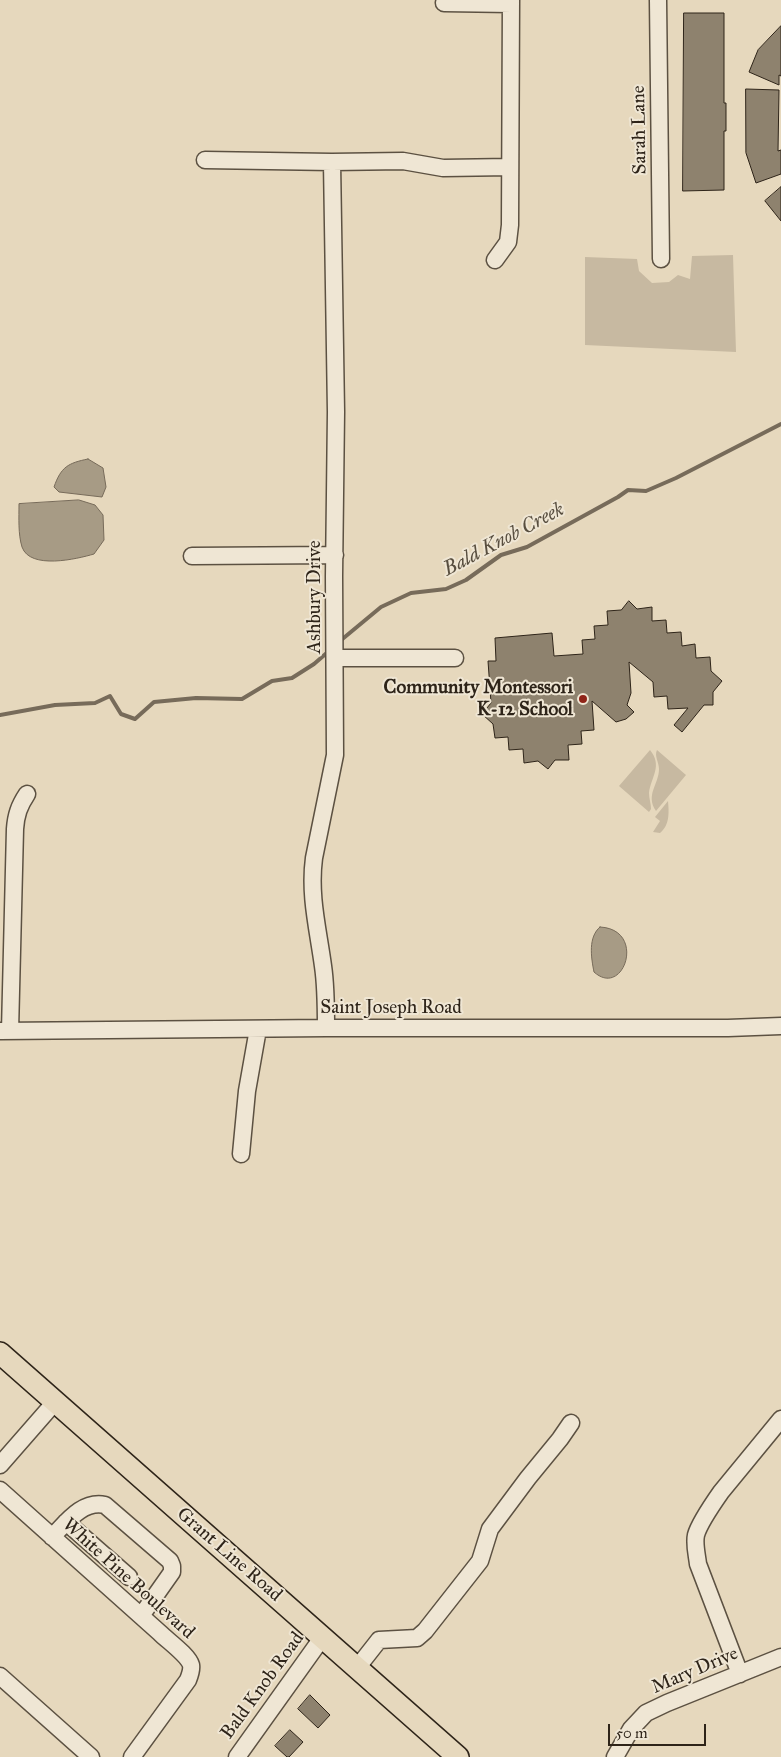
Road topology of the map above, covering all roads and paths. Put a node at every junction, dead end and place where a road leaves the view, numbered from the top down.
1 (658, 0) edge
2 (511, 2) edge
3 (444, 3) dead end
4 (205, 160) dead end
5 (332, 162) junction
6 (510, 167) junction
7 (661, 259) dead end
8 (496, 260) dead end
9 (335, 555) junction
10 (192, 556) dead end
11 (335, 657) junction
12 (455, 658) dead end
13 (27, 794) dead end
14 (781, 1026) edge
15 (326, 1028) junction
16 (258, 1029) junction
17 (5, 1031) edge
18 (242, 1154) dead end
19 (0, 1353) edge
20 (55, 1402) junction
21 (781, 1418) edge
22 (571, 1423) dead end
23 (0, 1466) edge
24 (0, 1490) edge
25 (66, 1522) junction
26 (52, 1538) junction
27 (113, 1563) junction
28 (129, 1577) dead end
29 (100, 1580) junction
30 (141, 1616) junction
31 (322, 1638) junction
32 (781, 1657) edge
33 (357, 1668) junction
34 (740, 1674) junction
35 (0, 1676) edge
36 (92, 1757) edge
37 (132, 1757) edge
38 (237, 1757) edge
39 (458, 1757) edge
40 (615, 1757) edge

1 - 7 street, Sarah Lane
2 - 3 street
2 - 6 street
4 - 5 street
5 - 6 street
5 - 9 street, Ashbury Drive
6 - 8 street
9 - 10 street
9 - 11 street, Ashbury Drive
11 - 12 street
11 - 15 street, Ashbury Drive
13 - 17 street
14 - 15 street, Saint Joseph Road
15 - 16 street, Saint Joseph Road
16 - 17 street, Saint Joseph Road
16 - 18 street
19 - 20 main road, Grant Line Road
20 - 23 street
20 - 31 main road, Grant Line Road
21 - 34 street
22 - 33 street
24 - 26 street, White Pine Boulevard
25 - 26 street
25 - 27 street
25 - 30 street
26 - 29 street, White Pine Boulevard
27 - 28 street
27 - 29 street
29 - 30 street, White Pine Boulevard
30 - 37 street, White Pine Boulevard
31 - 33 main road, Grant Line Road
31 - 38 street, Bald Knob Road
32 - 34 street, Mary Drive
33 - 39 main road, Grant Line Road
34 - 40 street, Mary Drive
35 - 36 street

